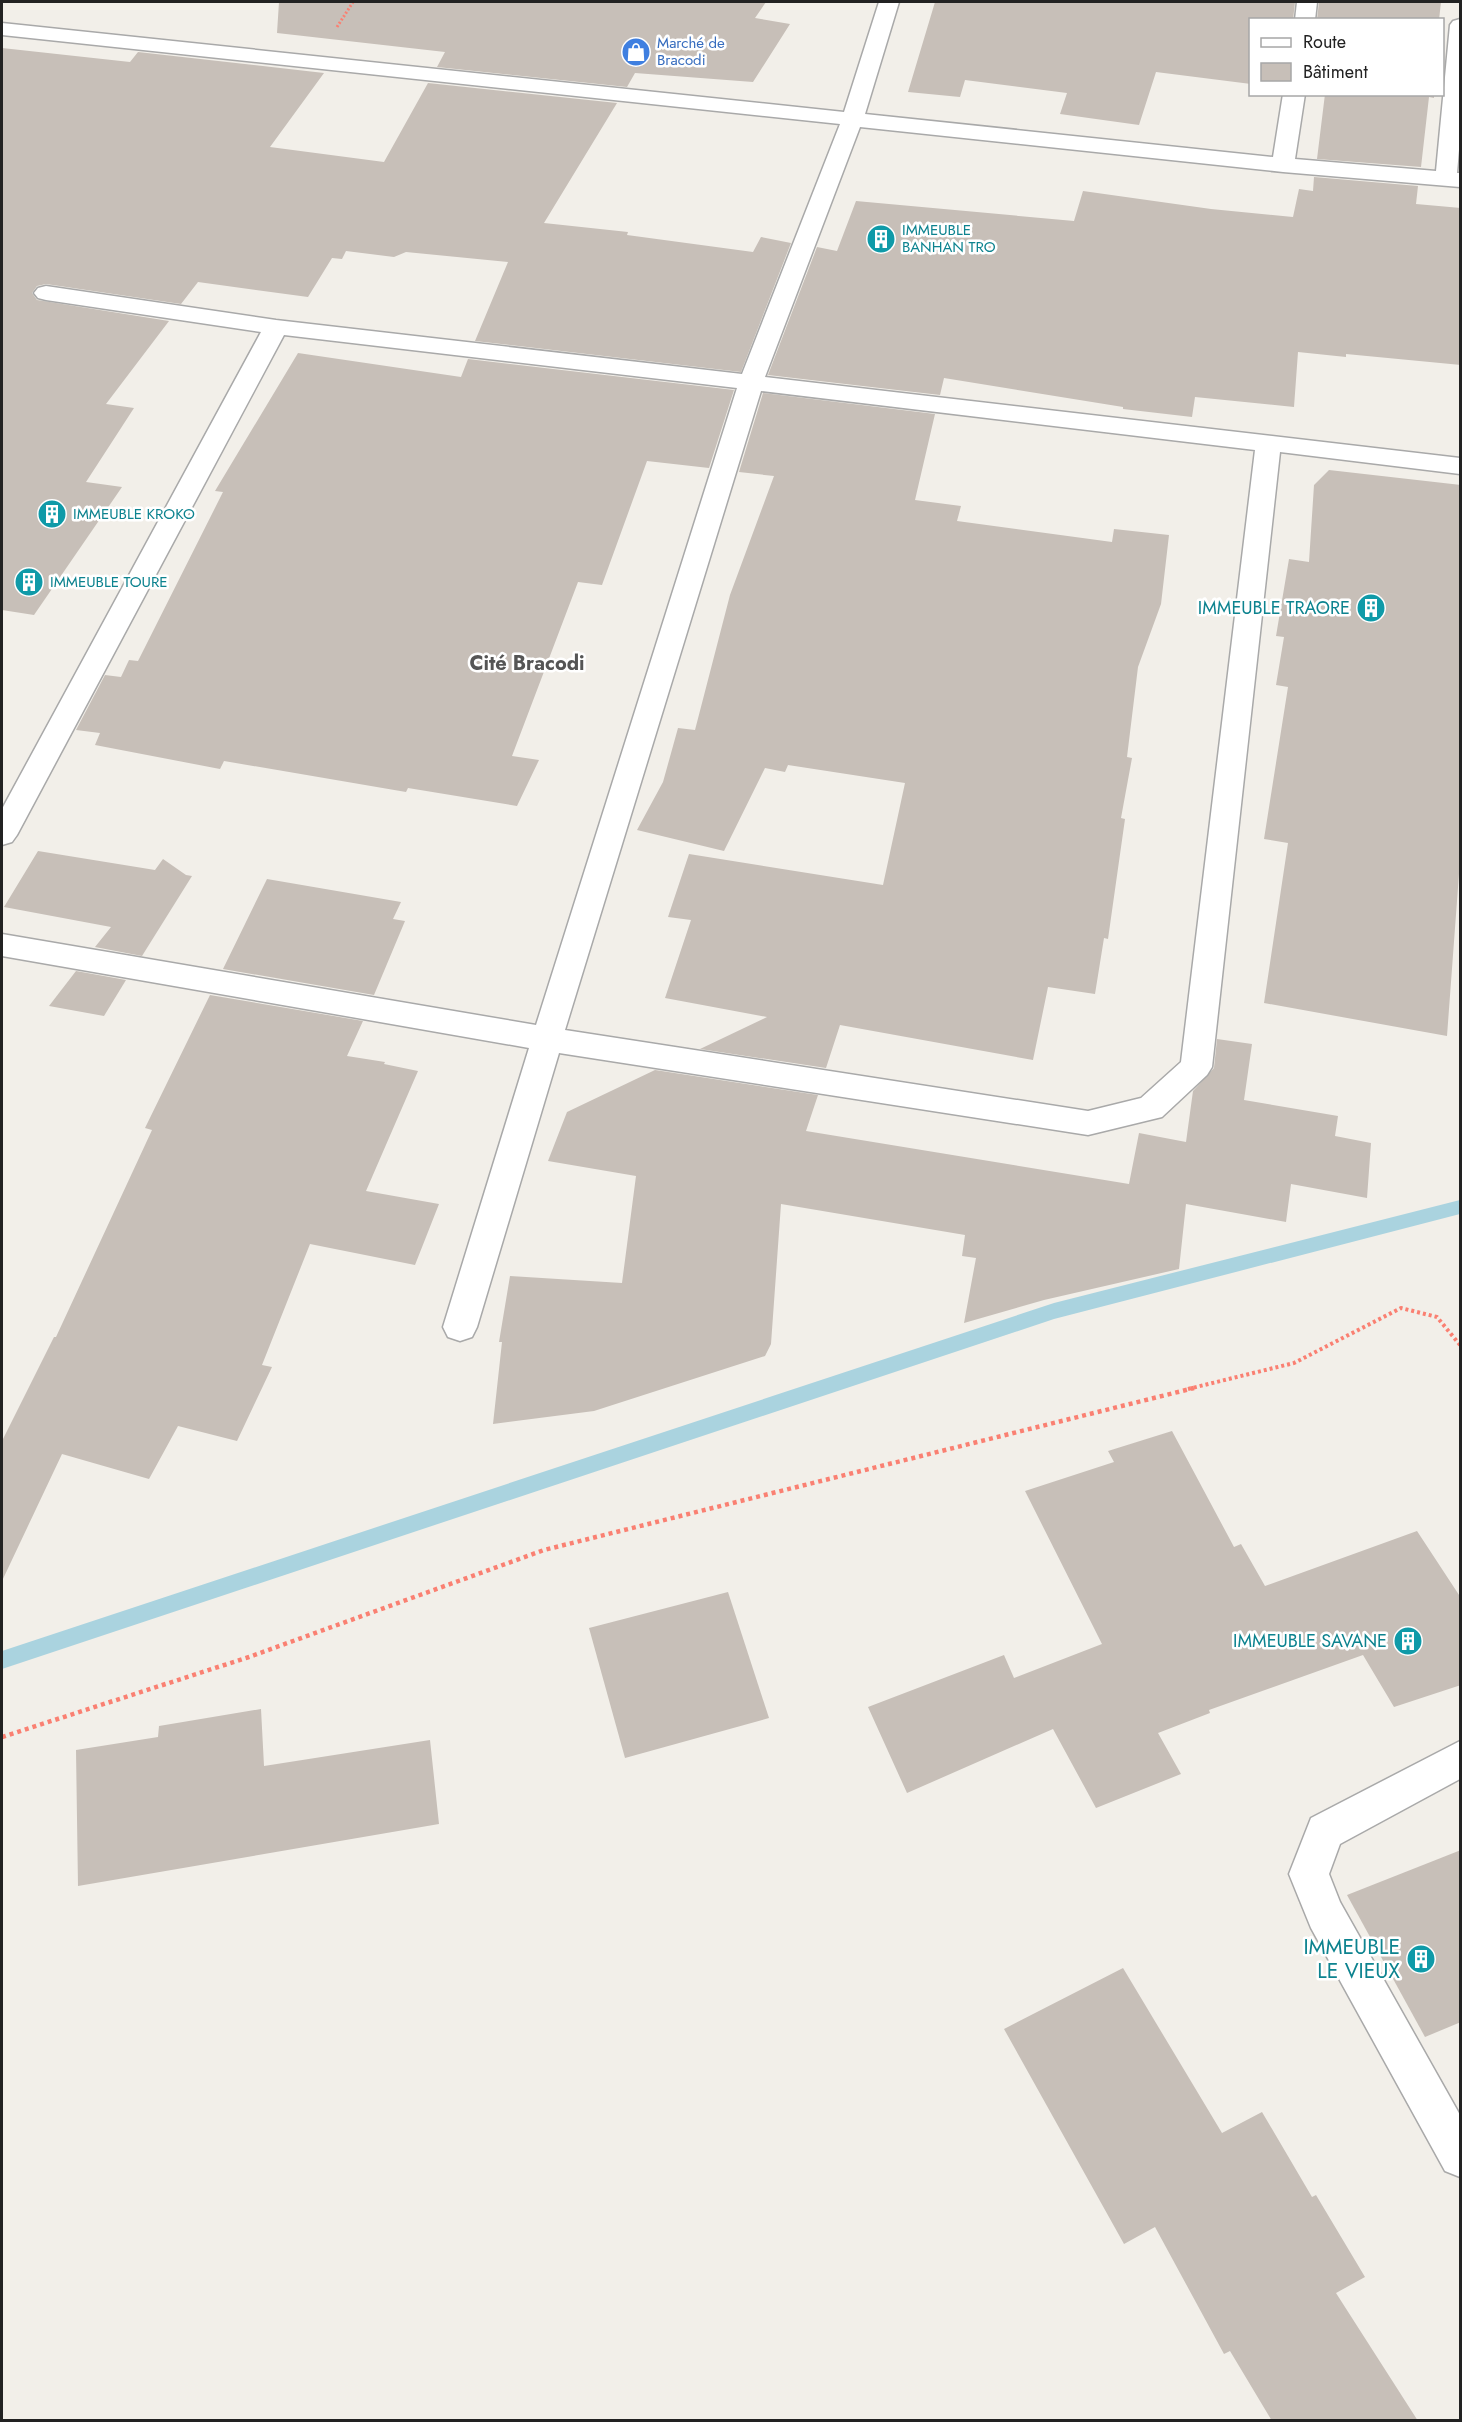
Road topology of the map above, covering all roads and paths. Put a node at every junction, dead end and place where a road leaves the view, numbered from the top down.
1 (889, 2) edge
2 (1307, 2) edge
3 (1305, 18) edge
4 (1461, 25) edge
5 (2, 29) edge
6 (1293, 96) edge
7 (852, 120) junction
8 (1283, 165) junction
9 (1453, 179) edge
10 (46, 293) dead end
11 (276, 327) junction
12 (751, 383) junction
13 (1268, 445) junction
14 (1461, 465) edge
15 (2, 835) edge
16 (2, 945) edge
17 (547, 1039) junction
18 (460, 1327) dead end
19 (1461, 1345) edge
20 (2, 1737) edge
21 (1461, 1759) edge
22 (1461, 2156) edge

1 - 7 street
2 - 3 street
4 - 9 street
5 - 7 street
6 - 8 street
7 - 8 street
7 - 12 street
8 - 9 street
10 - 11 street
11 - 12 street
11 - 15 street
12 - 13 street
12 - 17 street
13 - 14 street
13 - 17 street
16 - 17 street
17 - 18 street
19 - 20 path
21 - 22 street

